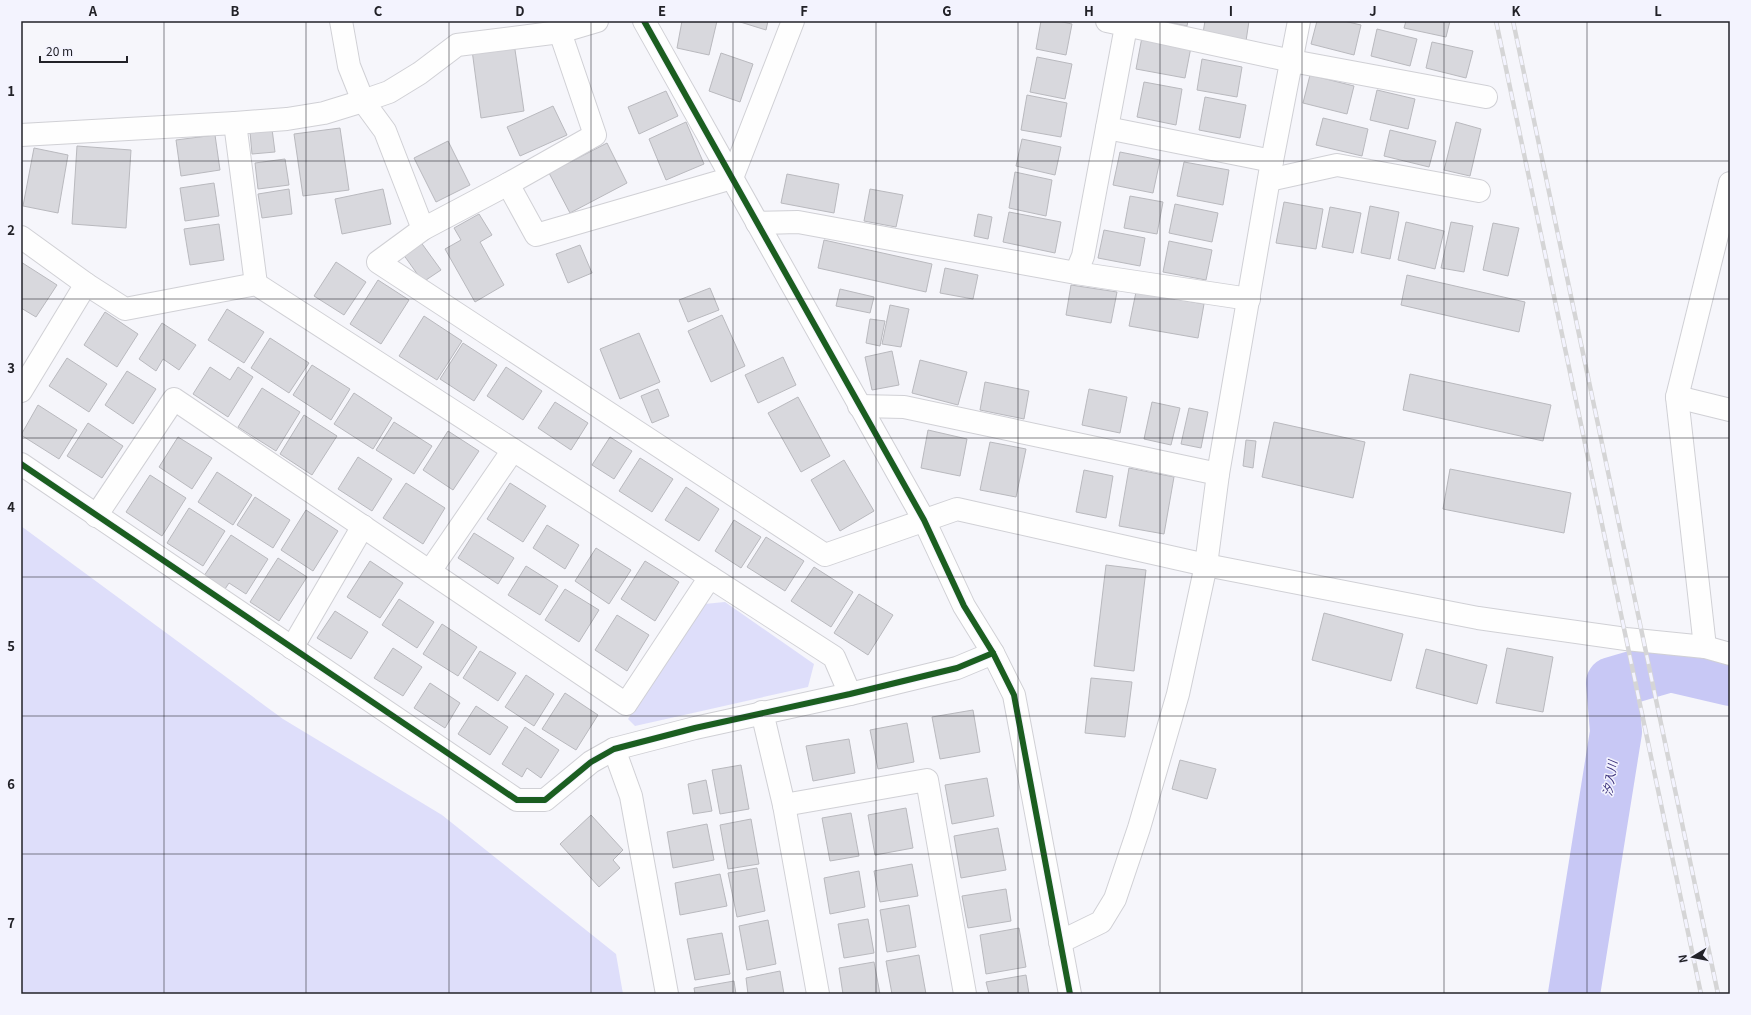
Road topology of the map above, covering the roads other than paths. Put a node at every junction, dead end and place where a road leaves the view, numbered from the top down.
1 (341, 21) edge
2 (597, 21) edge
3 (644, 21) edge
4 (793, 21) edge
5 (1298, 21) edge
6 (1120, 23) edge
7 (560, 32) junction
8 (1292, 61) junction
9 (1486, 97) dead end
10 (363, 101) junction
11 (235, 123) junction
12 (1107, 128) junction
13 (21, 135) edge
14 (1270, 170) junction
15 (732, 178) junction
16 (1730, 182) edge
17 (508, 184) junction
18 (1479, 191) dead end
19 (757, 223) junction
20 (423, 229) junction
21 (21, 237) edge
22 (1076, 273) junction
23 (86, 284) junction
24 (256, 284) junction
25 (1249, 299) junction
26 (21, 391) edge
27 (1678, 397) junction
28 (859, 406) junction
29 (1730, 410) edge
30 (513, 450) junction
31 (21, 464) edge
32 (1218, 474) junction
33 (96, 516) junction
34 (924, 520) junction
35 (363, 526) junction
36 (1206, 565) junction
37 (430, 572) junction
38 (710, 577) junction
39 (1705, 647) junction
40 (292, 648) junction
41 (993, 653) junction
42 (1730, 654) edge
43 (850, 694) junction
44 (762, 712) junction
45 (614, 750) junction
46 (784, 805) junction
47 (1060, 942) junction
48 (667, 994) edge
49 (818, 994) edge
50 (966, 994) edge
51 (1070, 994) edge

1 - 10 street
2 - 7 street
3 - 15 street
4 - 15 street
5 - 8 street
6 - 8 street
6 - 12 street
7 - 10 street
7 - 17 street
8 - 9 street
8 - 14 street
10 - 11 street
10 - 20 street
11 - 13 street
11 - 24 street
12 - 14 street
12 - 22 street
14 - 18 street
14 - 25 street
15 - 17 street
15 - 19 street
16 - 27 street
17 - 20 street
19 - 22 street
19 - 28 street
20 - 34 street
21 - 23 street
22 - 25 street
23 - 24 street
23 - 26 street
24 - 30 street
25 - 32 street
27 - 29 street
27 - 39 street
28 - 32 street
28 - 34 street
30 - 37 street
30 - 38 street
31 - 33 street
32 - 36 street
33 - 35 street
33 - 40 street
34 - 36 street
34 - 41 street
35 - 37 street
35 - 40 street
36 - 39 street
36 - 47 street
37 - 38 street
38 - 43 street
39 - 42 street
40 - 45 street
41 - 43 street
41 - 47 street
43 - 44 street
44 - 45 street
44 - 46 street
45 - 48 street
46 - 49 street
46 - 50 street
47 - 51 street

